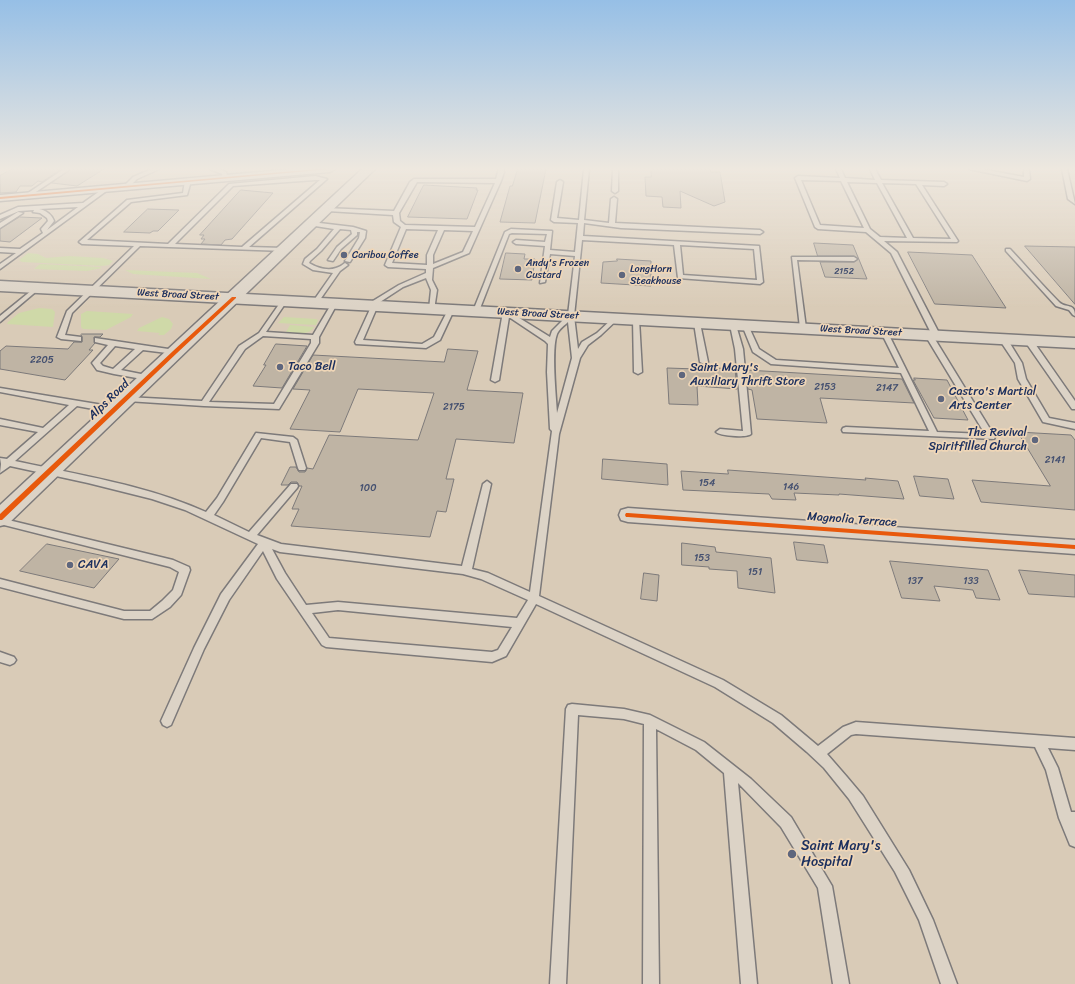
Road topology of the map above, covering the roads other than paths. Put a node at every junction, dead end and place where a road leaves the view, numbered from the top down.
1 (16, 215) edge
2 (47, 215) edge
3 (71, 215) edge
4 (113, 215) edge
5 (200, 215) edge
6 (282, 215) edge
7 (321, 215) edge
8 (396, 215) edge
9 (483, 215) edge
10 (555, 215) edge
11 (582, 215) edge
12 (613, 215) edge
13 (813, 215) edge
14 (861, 215) edge
15 (897, 215) edge
16 (939, 215) edge
17 (581, 221) junction
18 (311, 224) junction
19 (612, 224) junction
20 (0, 226) edge
21 (404, 227) junction
22 (338, 228) junction
23 (442, 228) junction
24 (353, 229) junction
25 (476, 229) junction
26 (868, 230) junction
27 (760, 232) dead end
28 (45, 234) junction
29 (580, 238) junction
30 (878, 239) junction
31 (911, 240) junction
32 (516, 242) dead end
33 (677, 243) junction
34 (139, 244) junction
35 (547, 244) junction
36 (170, 245) junction
37 (243, 249) junction
38 (0, 250) edge
39 (284, 250) junction
40 (1008, 250) dead end
41 (21, 251) junction
42 (546, 252) junction
43 (578, 254) junction
44 (854, 259) dead end
45 (328, 265) junction
46 (431, 266) junction
47 (0, 267) edge
48 (337, 271) junction
49 (429, 274) junction
50 (542, 282) dead end
51 (0, 286) edge
52 (37, 288) junction
53 (90, 291) junction
54 (234, 298) junction
55 (284, 301) junction
56 (315, 302) junction
57 (334, 304) junction
58 (373, 305) junction
59 (432, 309) junction
60 (451, 310) junction
61 (476, 311) junction
62 (1074, 311) edge
63 (506, 312) junction
64 (571, 316) junction
65 (616, 318) junction
66 (636, 319) junction
67 (0, 320) edge
68 (697, 323) junction
69 (739, 325) junction
70 (803, 328) junction
71 (885, 332) junction
72 (261, 334) junction
73 (933, 335) junction
74 (316, 337) junction
75 (78, 339) dead end
76 (1003, 339) junction
77 (98, 340) dead end
78 (1028, 340) junction
79 (1075, 343) edge
80 (114, 344) junction
81 (552, 344) junction
82 (142, 347) junction
83 (175, 352) junction
84 (576, 358) junction
85 (704, 362) dead end
86 (904, 371) junction
87 (114, 372) junction
88 (638, 372) dead end
89 (148, 378) junction
90 (495, 380) dead end
91 (0, 390) edge
92 (76, 403) junction
93 (121, 404) junction
94 (204, 404) junction
95 (1075, 407) edge
96 (0, 422) edge
97 (1075, 426) edge
98 (44, 430) junction
99 (846, 430) dead end
100 (720, 432) dead end
101 (555, 434) junction
102 (934, 434) junction
103 (4, 462) edge
104 (302, 468) dead end
105 (0, 470) edge
106 (50, 472) junction
107 (487, 484) dead end
108 (294, 486) dead end
109 (628, 515) dead end
110 (208, 516) junction
111 (0, 519) edge
112 (251, 536) junction
113 (264, 543) junction
114 (1075, 547) edge
115 (466, 571) junction
116 (0, 583) edge
117 (534, 599) junction
118 (304, 609) junction
119 (519, 623) junction
120 (650, 720) junction
121 (167, 721) dead end
122 (1038, 741) junction
123 (1075, 744) edge
124 (818, 753) junction
125 (730, 769) junction
126 (1071, 818) edge
127 (1075, 840) edge
128 (558, 984) edge
129 (651, 984) edge
130 (749, 984) edge
131 (841, 984) edge
132 (949, 984) edge

1 - 20 lane
2 - 28 lane
3 - 28 lane
4 - 34 lane
5 - 36 lane
6 - 37 lane
7 - 18 main road, Alps Road
8 - 21 lane
9 - 25 lane
10 - 17 lane
11 - 17 lane
12 - 19 lane
13 - 26 lane
14 - 26 lane
15 - 31 lane
16 - 31 lane
17 - 19 lane
17 - 29 lane
18 - 22 lane
18 - 39 main road, Alps Road
19 - 27 lane
21 - 23 lane
21 - 46 lane
22 - 24 lane
22 - 45 lane
23 - 25 lane
23 - 46 lane
24 - 45 lane
24 - 48 lane
25 - 46 lane
26 - 30 lane
28 - 41 lane
29 - 33 lane
29 - 43 lane
30 - 31 lane
30 - 73 lane
32 - 35 lane
33 - 33 lane
34 - 36 lane
34 - 53 lane
35 - 42 lane
35 - 61 lane
36 - 37 lane
37 - 39 lane
38 - 41 lane
39 - 54 main road, Alps Road
40 - 62 lane
41 - 47 lane
42 - 43 lane
42 - 50 lane
43 - 64 lane
44 - 70 lane
45 - 48 lane
46 - 49 lane
48 - 56 lane
49 - 58 lane
49 - 59 lane
51 - 52 main road, West Broad Street
52 - 53 main road, West Broad Street
52 - 67 lane
53 - 54 main road, West Broad Street
53 - 75 lane
54 - 55 main road, West Broad Street
54 - 83 main road, Alps Road
55 - 56 main road, West Broad Street
55 - 72 lane
56 - 57 main road, West Broad Street
57 - 58 main road, West Broad Street
57 - 74 lane
58 - 59 main road, West Broad Street
58 - 60 lane
59 - 60 main road, West Broad Street
60 - 61 main road, West Broad Street
61 - 63 main road, West Broad Street
63 - 64 main road, West Broad Street
63 - 81 lane
63 - 90 lane
64 - 65 main road, West Broad Street
64 - 81 lane
64 - 84 lane
65 - 66 main road, West Broad Street
65 - 84 lane
66 - 68 main road, West Broad Street
66 - 88 lane
68 - 69 main road, West Broad Street
68 - 85 lane
69 - 70 main road, West Broad Street
69 - 86 lane
69 - 100 lane
70 - 71 main road, West Broad Street
71 - 73 main road, West Broad Street
71 - 86 lane
72 - 74 lane
72 - 94 lane
73 - 76 main road, West Broad Street
73 - 102 lane
74 - 94 lane
76 - 78 main road, West Broad Street
76 - 97 lane
77 - 80 lane
78 - 79 main road, West Broad Street
78 - 95 lane
80 - 82 lane
80 - 87 lane
81 - 101 lane
82 - 83 lane
82 - 87 lane
83 - 89 main road, Alps Road
84 - 101 lane
86 - 102 lane
87 - 89 lane
89 - 93 main road, Alps Road
91 - 92 lane
92 - 93 lane
92 - 98 lane
93 - 94 lane
93 - 106 main road, Alps Road
96 - 98 lane
98 - 103 lane
99 - 102 lane
101 - 117 lane
103 - 105 lane
103 - 106 lane
104 - 110 lane
106 - 110 lane
106 - 111 main road, Alps Road
107 - 115 lane
108 - 112 lane
109 - 114 street, Magnolia Terrace
110 - 112 lane
111 - 116 lane
112 - 113 lane
113 - 115 lane
113 - 118 lane
113 - 121 lane
115 - 117 lane
117 - 119 lane
117 - 124 lane
118 - 119 lane
118 - 119 lane
120 - 125 lane
120 - 128 lane
120 - 129 lane
122 - 123 lane
122 - 124 lane
122 - 126 lane
124 - 132 lane
125 - 130 lane
125 - 131 lane
126 - 127 lane

